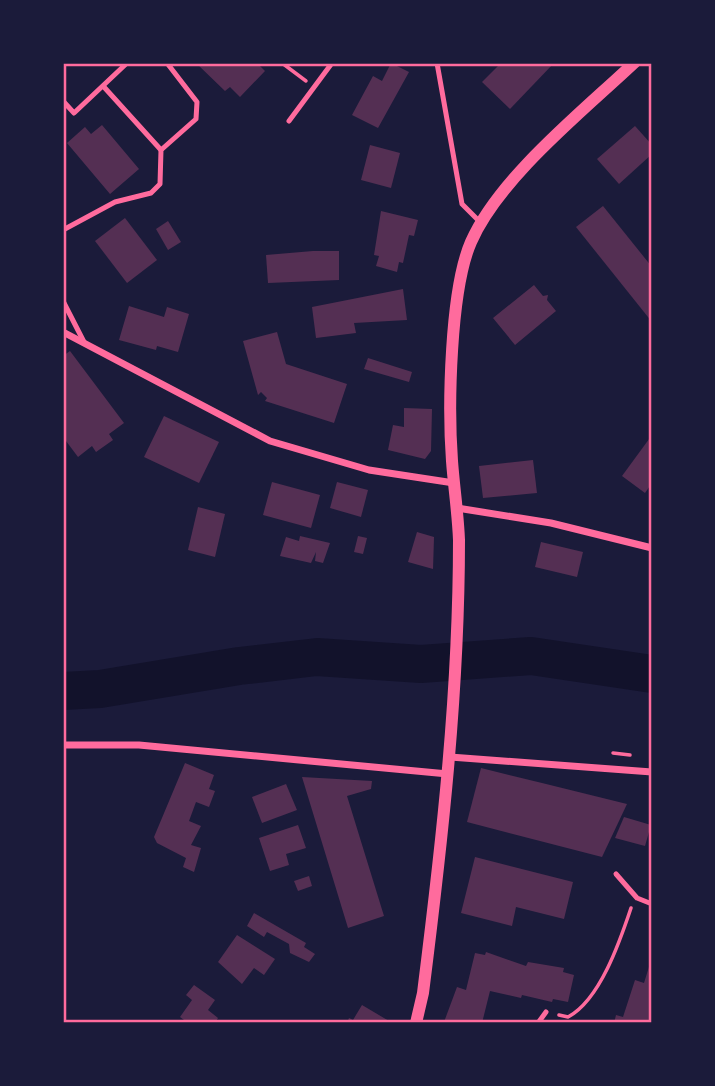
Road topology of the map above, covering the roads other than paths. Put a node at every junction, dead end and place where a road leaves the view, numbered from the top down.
1 (127, 63) edge
2 (167, 63) edge
3 (332, 63) edge
4 (437, 63) edge
5 (634, 63) edge
6 (104, 86) junction
7 (63, 101) edge
8 (289, 121) dead end
9 (161, 150) junction
10 (481, 222) junction
11 (63, 230) edge
12 (63, 301) edge
13 (63, 332) edge
14 (86, 345) junction
15 (454, 483) junction
16 (457, 508) junction
17 (652, 548) edge
18 (63, 744) edge
19 (450, 757) junction
20 (652, 772) edge
21 (449, 775) junction
22 (616, 874) dead end
23 (652, 904) edge
24 (548, 1013) road end
25 (416, 1023) edge
26 (538, 1023) edge

1 - 6 lane
2 - 9 lane
3 - 8 lane
4 - 10 lane
5 - 10 street
6 - 7 lane
6 - 9 lane
9 - 11 lane
10 - 15 street
12 - 14 lane
13 - 14 street
14 - 15 street
15 - 16 street
16 - 17 street
16 - 19 street
18 - 21 street
19 - 20 street
19 - 21 street
21 - 25 street
22 - 23 lane
24 - 26 lane

